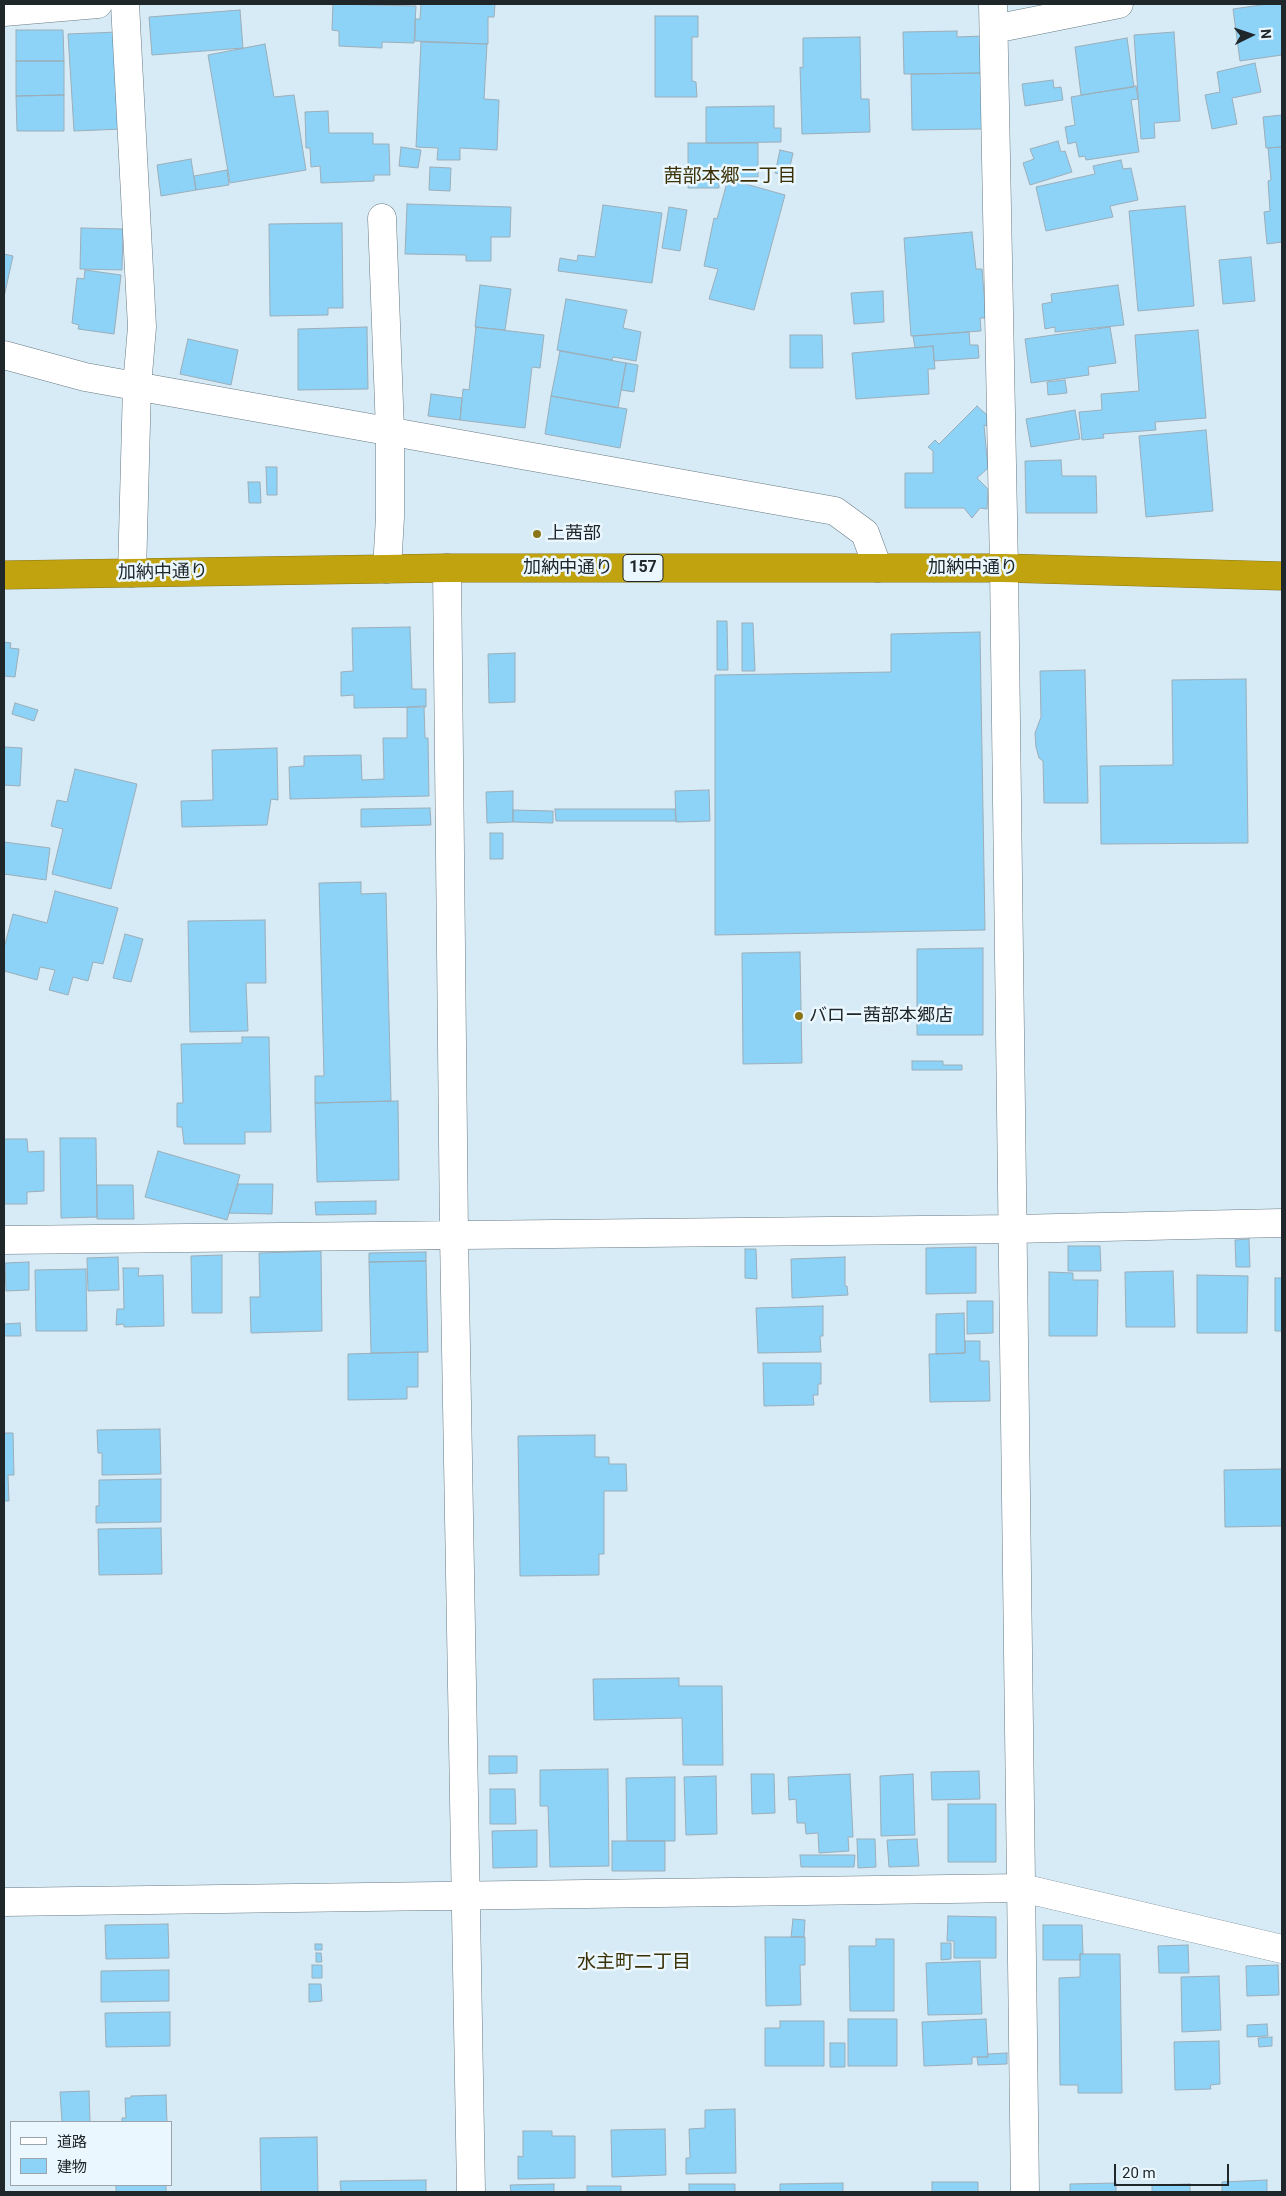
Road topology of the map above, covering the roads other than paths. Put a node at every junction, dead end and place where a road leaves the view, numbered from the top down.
1 (98, 4) edge
2 (125, 4) edge
3 (1120, 4) edge
4 (4, 12) edge
5 (994, 17) edge
6 (382, 218) dead end
7 (4, 355) edge
8 (137, 386) junction
9 (390, 431) junction
10 (447, 568) junction
11 (878, 568) junction
12 (1004, 568) junction
13 (387, 569) junction
14 (132, 573) junction
15 (4, 575) edge
16 (1282, 576) edge
17 (1282, 1223) edge
18 (1013, 1229) junction
19 (454, 1235) junction
20 (4, 1240) edge
21 (1022, 1888) junction
22 (465, 1895) junction
23 (4, 1902) edge
24 (1282, 1949) edge
25 (470, 2192) edge
26 (1025, 2192) edge

1 - 4 street
2 - 8 street
3 - 5 street
5 - 12 street
6 - 9 street
7 - 8 street
8 - 9 street
8 - 14 street
9 - 11 street
9 - 13 street
10 - 11 highway, 加納中通り / 157
10 - 13 highway, 加納中通り / 157
10 - 19 street
11 - 12 highway, 加納中通り / 157
12 - 16 highway, 加納中通り / 157
12 - 18 street
13 - 14 highway, 加納中通り / 157
14 - 15 highway, 加納中通り / 157
17 - 18 street
18 - 19 street
18 - 21 street
19 - 20 street
19 - 22 street
21 - 22 street
21 - 24 street
21 - 26 street
22 - 23 street
22 - 25 street

